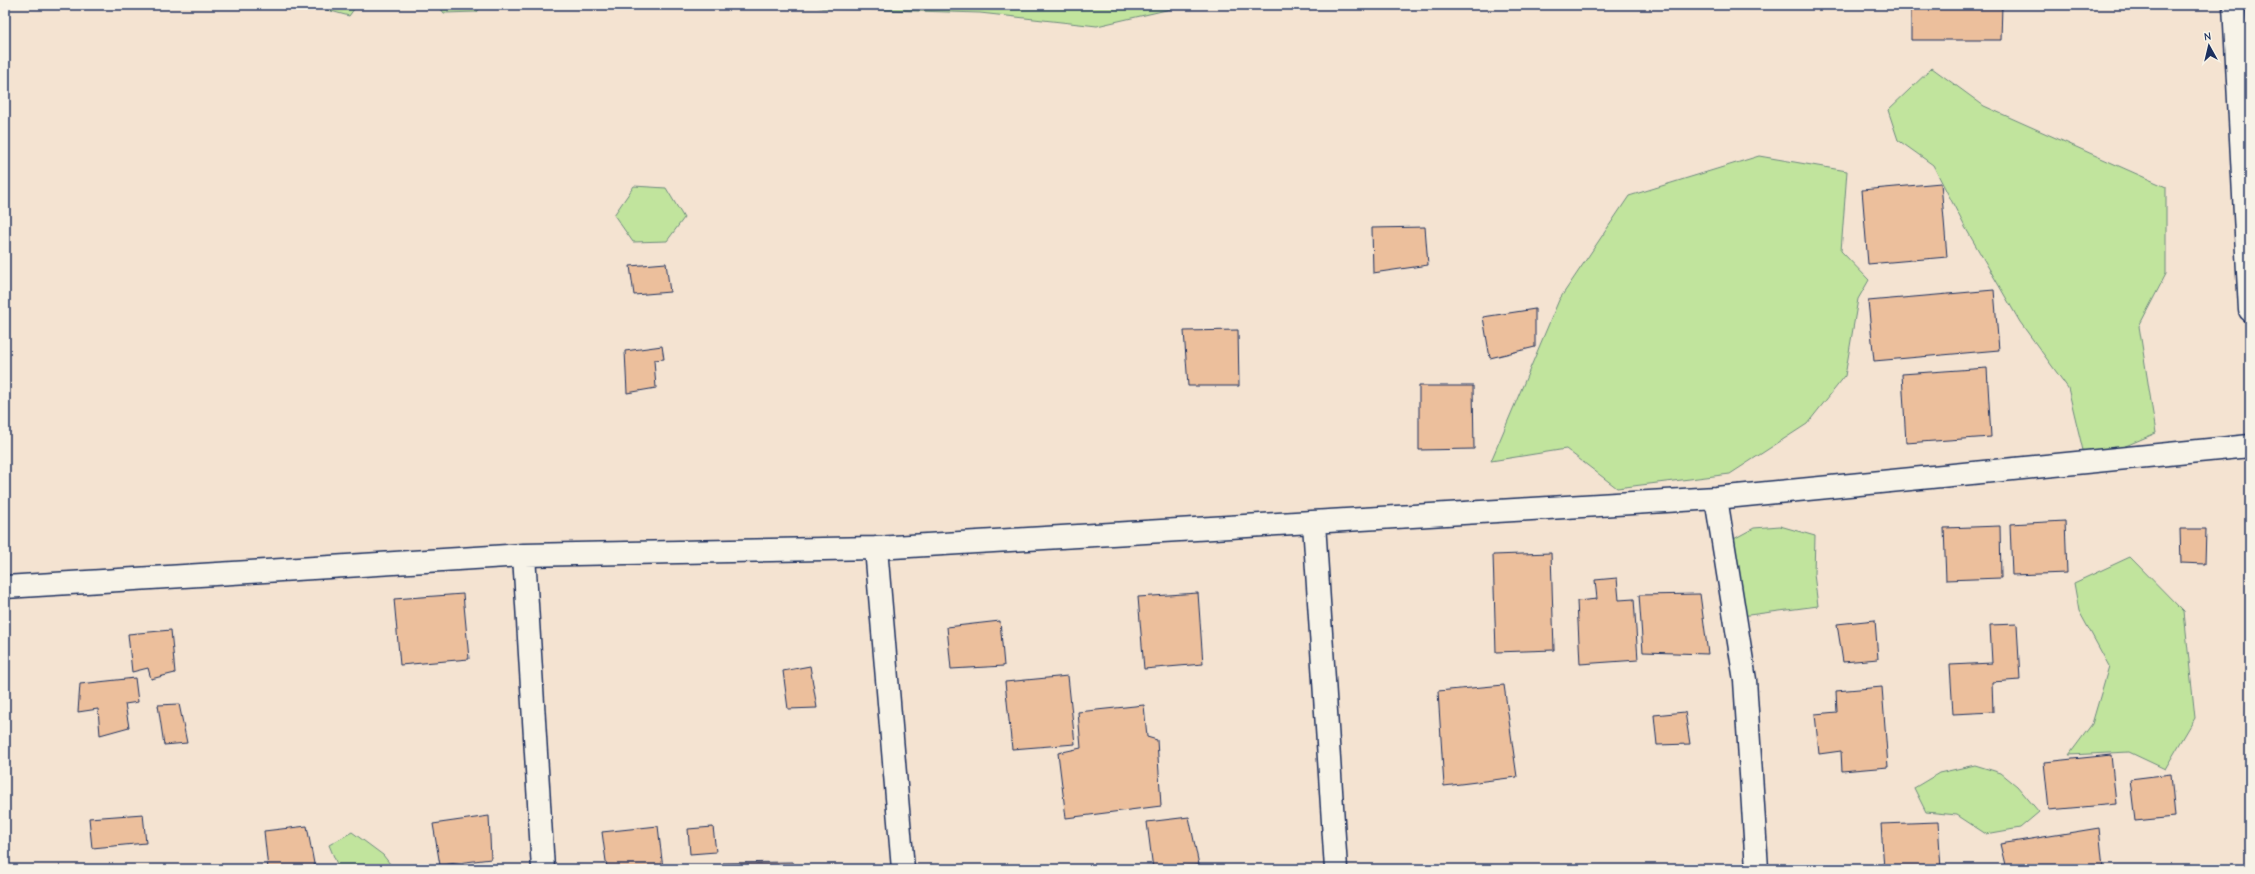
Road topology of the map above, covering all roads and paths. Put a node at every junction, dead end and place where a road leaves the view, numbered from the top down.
1 (2234, 5) edge
2 (2250, 310) edge
3 (2250, 446) edge
4 (1716, 498) junction
5 (1314, 523) junction
6 (876, 548) junction
7 (524, 555) junction
8 (5, 587) edge
9 (543, 869) edge
10 (903, 869) edge
11 (1336, 869) edge
12 (1757, 869) edge

1 - 2 street
3 - 4 street
4 - 5 street
4 - 12 street
5 - 6 street
5 - 11 street
6 - 7 street
6 - 10 street
7 - 8 street
7 - 9 street

